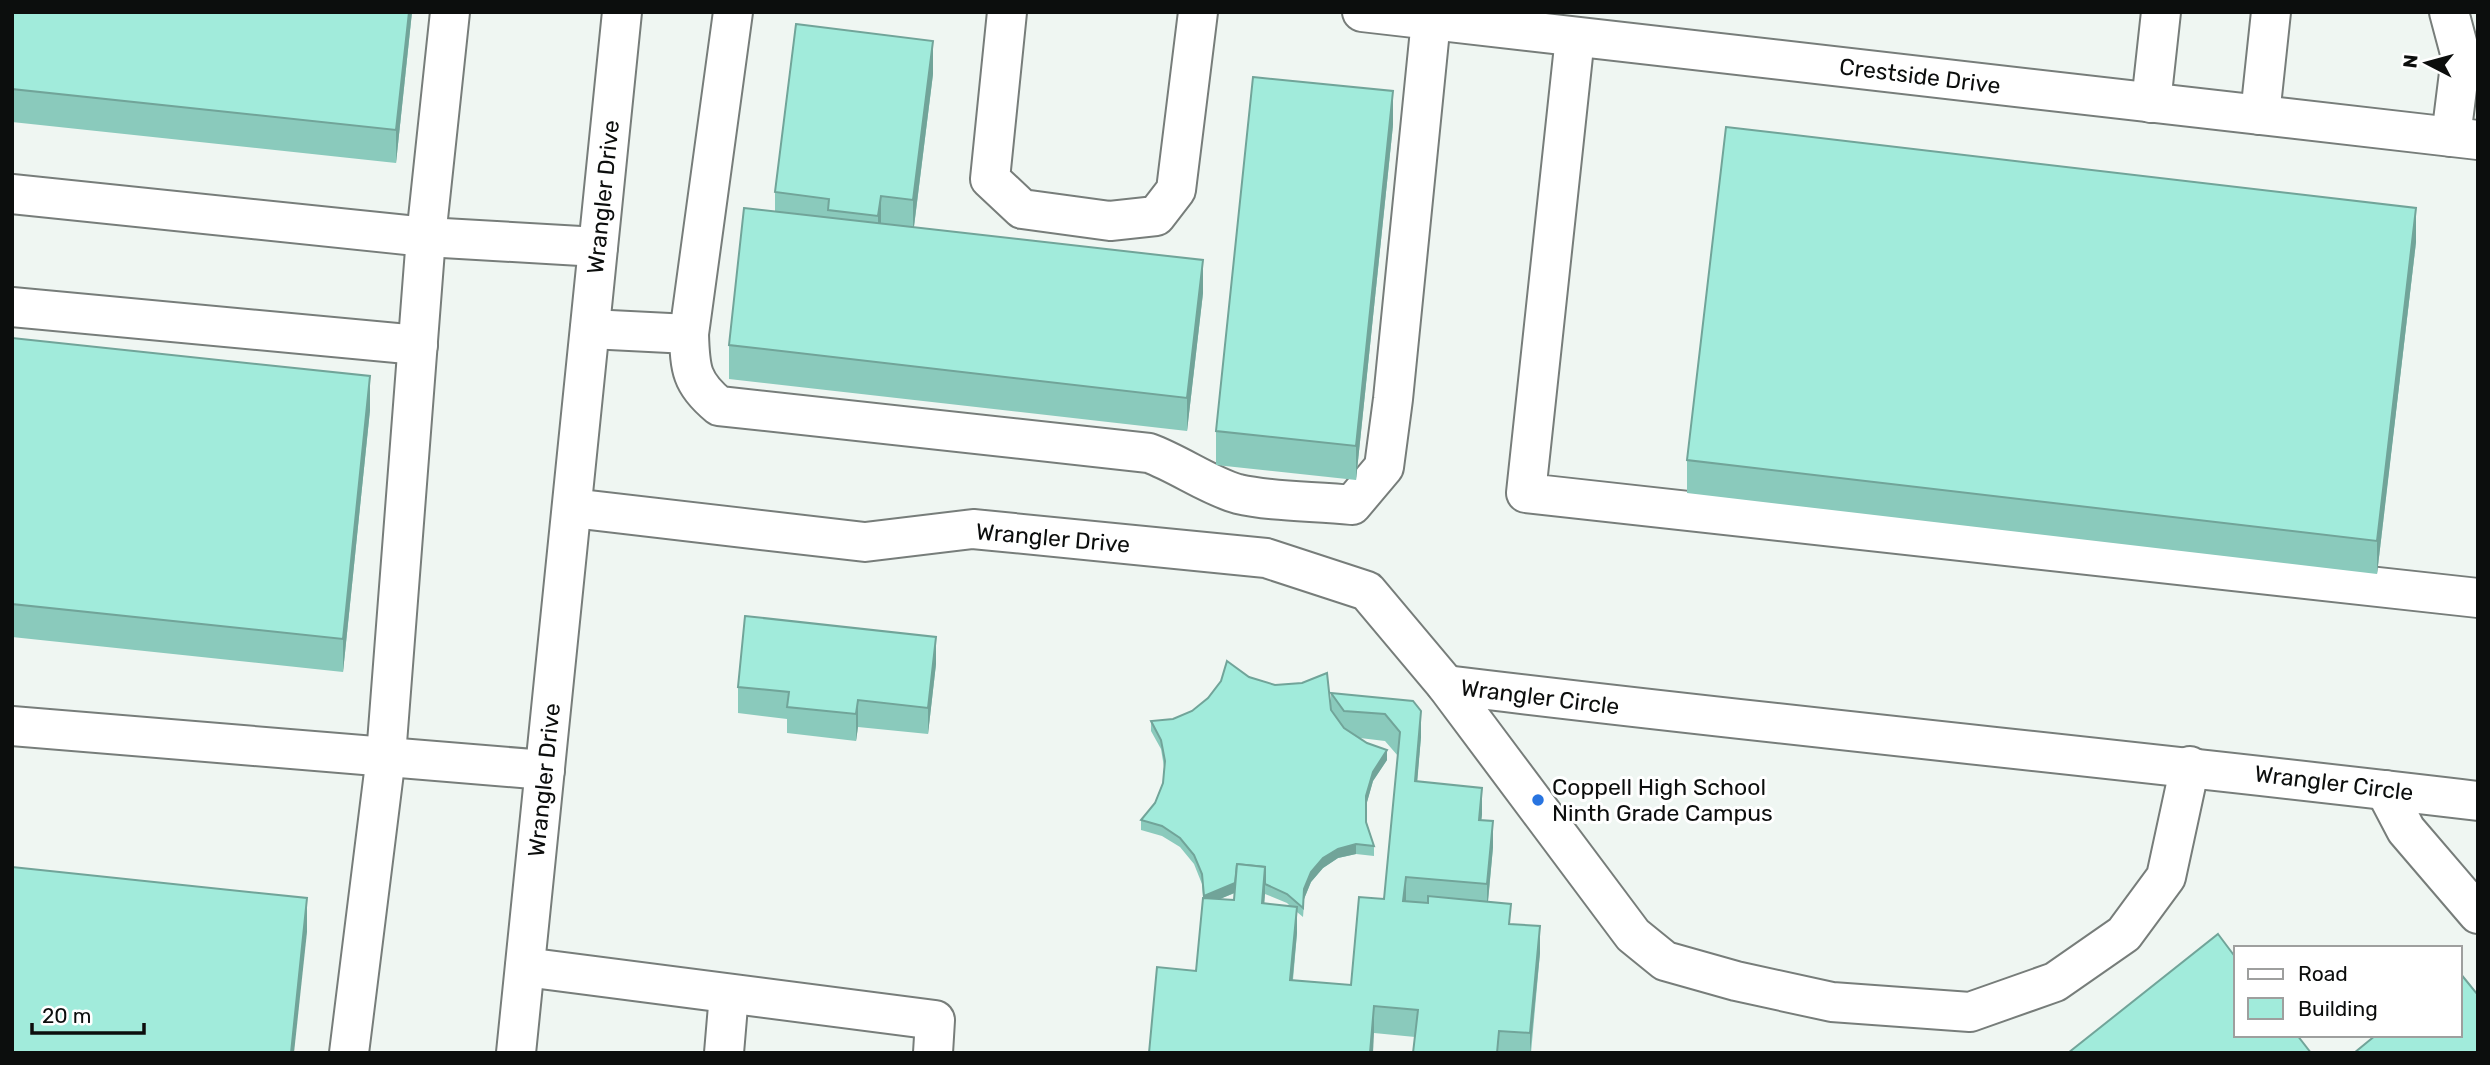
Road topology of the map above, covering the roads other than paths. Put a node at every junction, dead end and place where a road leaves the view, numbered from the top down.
1 (450, 12) edge
2 (622, 12) edge
3 (733, 12) edge
4 (1007, 12) edge
5 (1198, 12) edge
6 (1362, 12) edge
7 (2161, 12) edge
8 (2271, 12) edge
9 (2449, 12) edge
10 (1430, 20) junction
11 (1514, 21) edge
12 (1576, 37) junction
13 (2151, 103) junction
14 (2260, 115) junction
15 (2464, 139) edge
16 (12, 194) edge
17 (426, 237) junction
18 (598, 247) junction
19 (12, 307) edge
20 (590, 329) junction
21 (689, 334) junction
22 (418, 345) junction
23 (572, 508) junction
24 (2478, 598) edge
25 (1446, 685) junction
26 (12, 726) edge
27 (386, 756) junction
28 (2190, 766) junction
29 (545, 770) junction
30 (2385, 789) junction
31 (2478, 801) edge
32 (2478, 914) edge
33 (525, 967) junction
34 (729, 993) junction
35 (349, 1053) edge
36 (516, 1053) edge
37 (724, 1053) edge
38 (933, 1053) edge

1 - 17 street
2 - 18 street, Wrangler Drive
3 - 21 street
4 - 5 street
6 - 10 street, Crestside Drive
7 - 13 street
8 - 14 street
9 - 15 street
10 - 11 street, Crestside Drive
10 - 21 street
11 - 12 street, Crestside Drive
12 - 13 street, Crestside Drive
12 - 24 street
13 - 14 street, Crestside Drive
14 - 15 street, Crestside Drive
16 - 17 street
17 - 18 street
17 - 22 street
18 - 20 street, Wrangler Drive
19 - 22 street
20 - 21 street
20 - 23 street, Wrangler Drive
22 - 27 street
23 - 25 street, Wrangler Drive
23 - 29 street, Wrangler Drive
25 - 28 street, Wrangler Circle
25 - 28 street, Wrangler Circle
26 - 27 street
27 - 29 street
27 - 35 street
28 - 30 street, Wrangler Circle
29 - 33 street, Wrangler Drive
30 - 31 street, Wrangler Circle
30 - 32 street
33 - 34 street
33 - 36 street, Wrangler Drive
34 - 37 street
34 - 38 street

